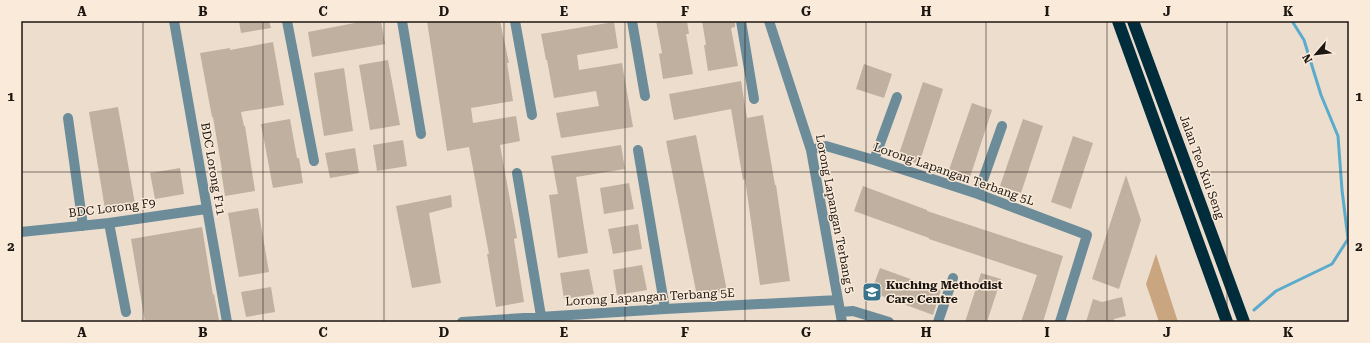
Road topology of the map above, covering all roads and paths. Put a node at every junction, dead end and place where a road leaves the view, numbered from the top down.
1 (174, 21) edge
2 (287, 21) edge
3 (402, 21) edge
4 (515, 21) edge
5 (632, 21) edge
6 (741, 21) edge
7 (769, 21) edge
8 (1118, 21) edge
9 (1133, 21) edge
10 (645, 96) dead end
11 (897, 96) dead end
12 (754, 99) dead end
13 (532, 115) dead end
14 (68, 118) dead end
15 (1002, 126) dead end
16 (421, 134) dead end
17 (638, 150) dead end
18 (811, 150) junction
19 (874, 160) junction
20 (314, 162) dead end
21 (517, 173) dead end
22 (978, 194) junction
23 (206, 209) junction
24 (109, 223) junction
25 (83, 226) junction
26 (21, 232) edge
27 (953, 278) dead end
28 (838, 300) junction
29 (665, 309) junction
30 (126, 312) dead end
31 (541, 316) junction
32 (842, 317) edge
33 (227, 322) edge
34 (462, 322) edge
35 (889, 322) edge
36 (938, 322) edge
37 (1060, 322) edge
38 (1227, 322) edge
39 (1244, 322) edge

1 - 23 street, BDC Lorong F11
2 - 20 street
3 - 16 street
4 - 13 street
5 - 10 street
6 - 12 street
7 - 18 street, Lorong Lapangan Terbang 5
8 - 38 highway
9 - 39 highway, Jalan Teo Kui Seng
11 - 19 street
14 - 25 street
15 - 22 street
17 - 29 street
18 - 19 street, Lorong Lapangan Terbang 5L
18 - 28 street, Lorong Lapangan Terbang 5
19 - 22 street, Lorong Lapangan Terbang 5L
21 - 31 street
22 - 37 street, Lorong Lapangan Terbang 5L
23 - 24 street, BDC Lorong F9
23 - 33 street, BDC Lorong F11
24 - 25 street, BDC Lorong F9
24 - 30 street
25 - 26 street, BDC Lorong F9
27 - 36 street
28 - 29 street, Lorong Lapangan Terbang 5E
28 - 32 street, Lorong Lapangan Terbang 5
29 - 31 street, Lorong Lapangan Terbang 5E
31 - 34 street, Lorong Lapangan Terbang 5E
32 - 35 street

